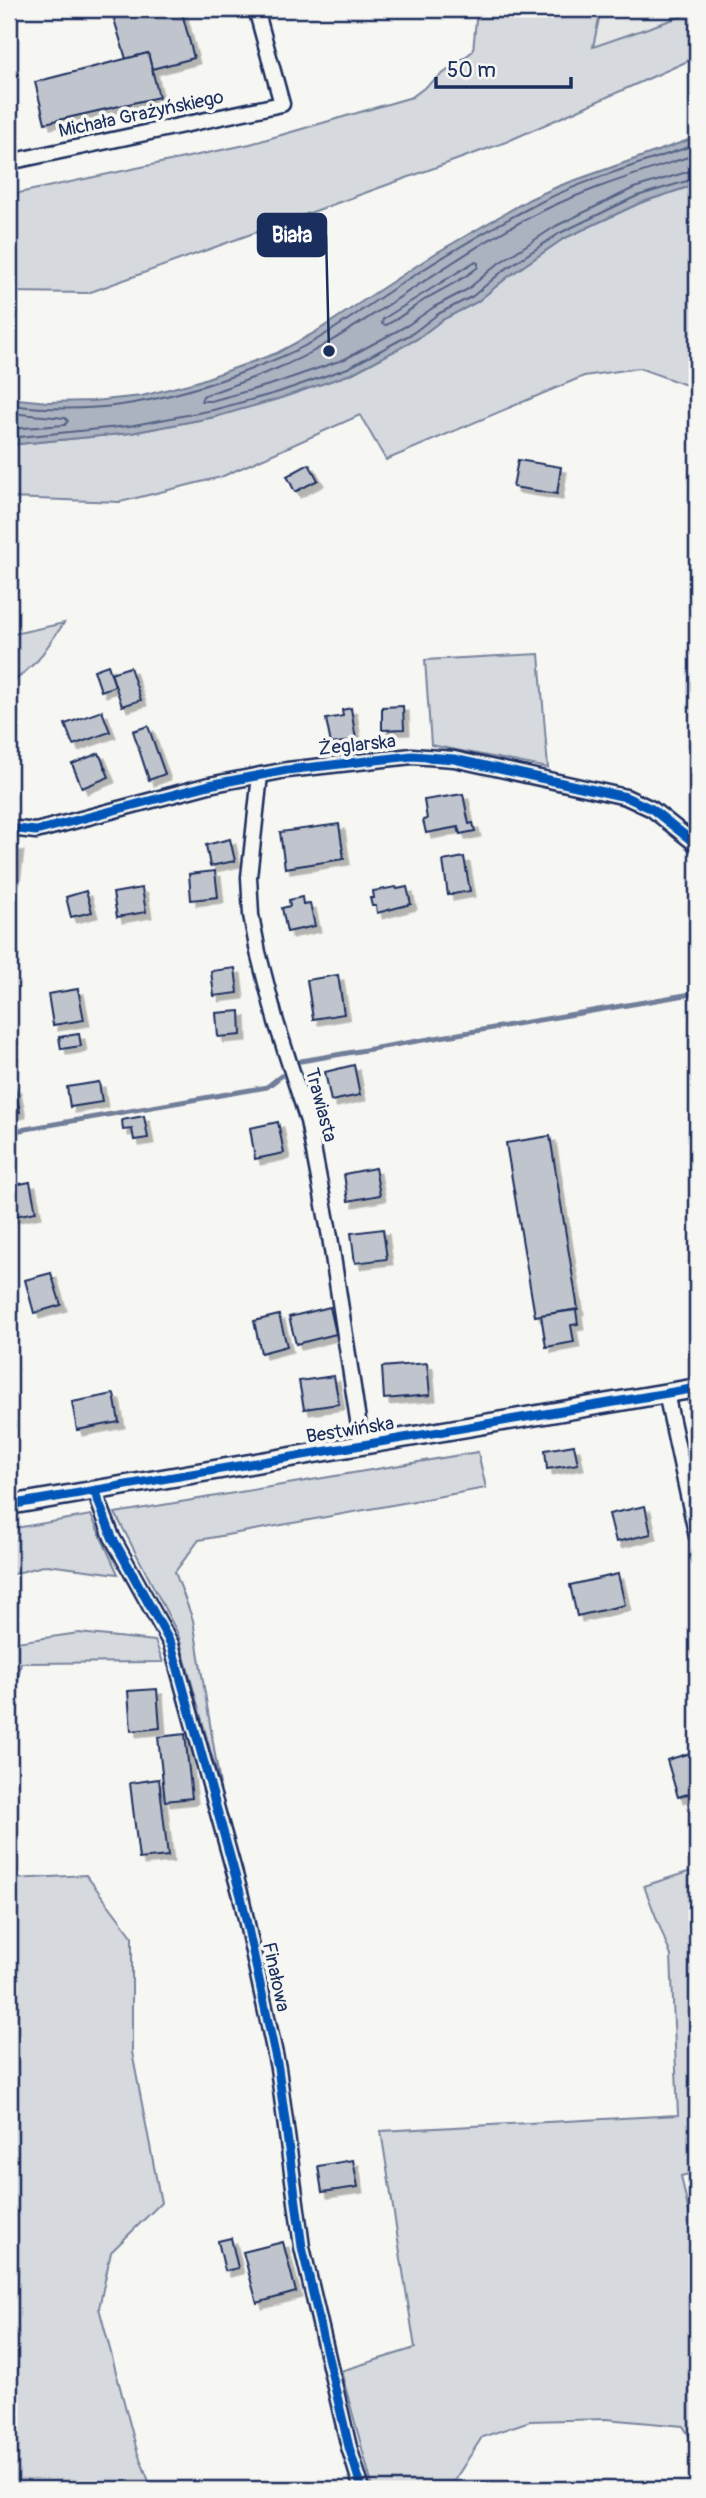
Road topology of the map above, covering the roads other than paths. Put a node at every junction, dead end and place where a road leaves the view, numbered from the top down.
1 (257, 9) edge
2 (9, 162) edge
3 (260, 775) junction
4 (9, 828) edge
5 (697, 845) edge
6 (697, 1388) edge
7 (666, 1393) junction
8 (362, 1446) junction
9 (96, 1490) junction
10 (9, 1505) edge
11 (697, 1537) edge
12 (362, 2489) edge

1 - 2 street, Michała Grażyńskiego
3 - 4 street, Żeglarska
3 - 5 street, Żeglarska
3 - 8 street, Trawiasta
6 - 7 street, Bestwińska
7 - 8 street, Bestwińska
7 - 11 street
8 - 9 street, Bestwińska
9 - 10 street, Bestwińska
9 - 12 street, Finałowa

